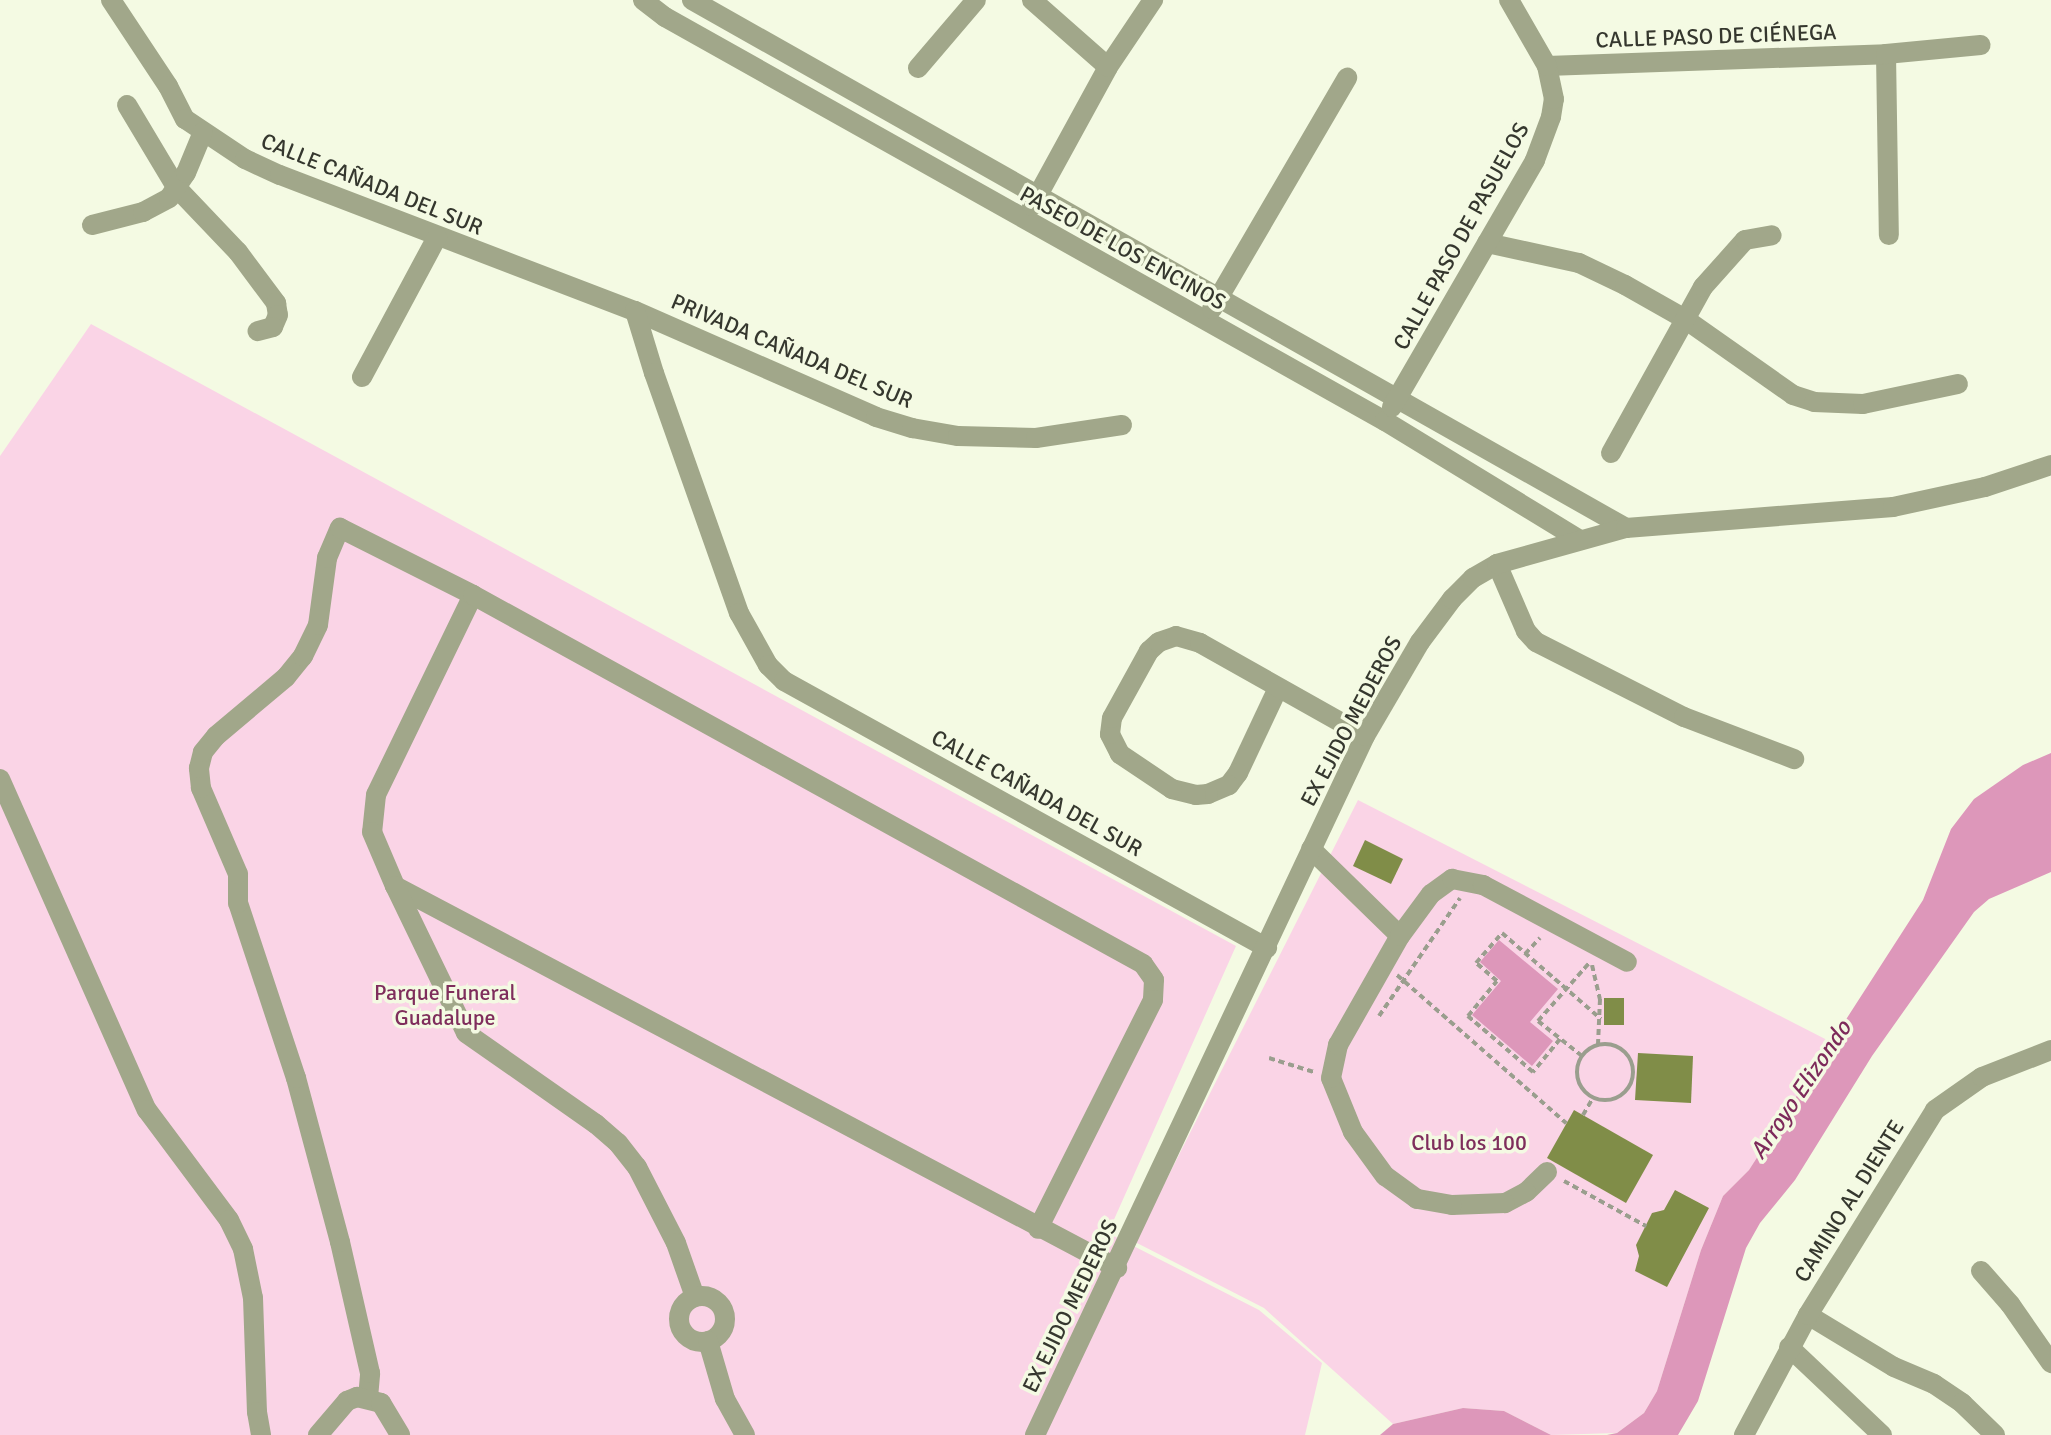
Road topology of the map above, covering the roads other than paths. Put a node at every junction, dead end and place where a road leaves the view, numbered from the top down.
1 (111, 0) edge
2 (643, 0) edge
3 (692, 0) edge
4 (976, 0) edge
5 (1032, 0) edge
6 (1153, 0) edge
7 (1509, 0) edge
8 (1981, 45) dead end
9 (1886, 54) junction
10 (1547, 66) junction
11 (1108, 67) junction
12 (918, 68) dead end
13 (1347, 78) dead end
14 (127, 105) dead end
15 (203, 132) junction
16 (176, 187) junction
17 (1037, 196) junction
18 (1024, 220) junction
19 (92, 225) dead end
20 (1772, 235) dead end
21 (1889, 235) dead end
22 (437, 237) junction
23 (1487, 243) junction
24 (1218, 298) junction
25 (635, 311) junction
26 (1685, 319) junction
27 (1205, 321) junction
28 (258, 331) dead end
29 (362, 377) dead end
30 (1958, 384) dead end
31 (1397, 398) junction
32 (1385, 421) junction
33 (1122, 425) dead end
34 (1611, 453) dead end
35 (2051, 465) edge
36 (1626, 528) junction
37 (1578, 539) junction
38 (1497, 564) junction
39 (473, 595) junction
40 (1278, 688) junction
41 (1365, 736) junction
42 (1794, 759) dead end
43 (0, 779) edge
44 (1311, 849) junction
45 (395, 886) junction
46 (1400, 936) junction
47 (1267, 948) junction
48 (1627, 962) dead end
49 (2051, 1050) edge
50 (1547, 1172) road end
51 (1038, 1229) junction
52 (1117, 1268) junction
53 (1981, 1271) dead end
54 (695, 1297) junction
55 (1808, 1315) junction
56 (708, 1341) junction
57 (1789, 1347) junction
58 (2051, 1363) edge
59 (368, 1398) junction
60 (261, 1435) edge
61 (318, 1435) edge
62 (400, 1435) edge
63 (745, 1435) edge
64 (1035, 1435) edge
65 (1744, 1435) edge
66 (1882, 1435) edge
67 (1995, 1435) edge

1 - 15 street, CALLE CAÑADA DEL SUR
2 - 18 street, PASEO DE LOS ENCINOS
3 - 17 street, PASEO DE LOS ENCINOS
4 - 12 street
5 - 11 street
6 - 11 street
7 - 10 street
8 - 9 street, CALLE PASO DE CIÉNEGA
9 - 10 street, CALLE PASO DE CIÉNEGA
9 - 21 street
10 - 23 street, CALLE PASO DE PASUELOS
11 - 17 street
13 - 24 street
14 - 16 street
15 - 16 street
15 - 22 street, CALLE CAÑADA DEL SUR
16 - 19 street
16 - 28 street
17 - 18 street
17 - 24 street, PASEO DE LOS ENCINOS
18 - 27 street, PASEO DE LOS ENCINOS
20 - 26 street
22 - 25 street, CALLE CAÑADA DEL SUR
22 - 29 street
23 - 26 street
23 - 31 street, CALLE PASO DE PASUELOS
24 - 27 street
24 - 31 street, PASEO DE LOS ENCINOS
25 - 33 street, PRIVADA CAÑADA DEL SUR
25 - 47 street, CALLE CAÑADA DEL SUR
26 - 30 street
26 - 34 street
27 - 32 street, PASEO DE LOS ENCINOS
31 - 32 street, CALLE PASO DE PASUELOS
31 - 36 street, PASEO DE LOS ENCINOS
32 - 37 street, PASEO DE LOS ENCINOS
35 - 36 street, EX EJIDO MEDEROS
36 - 37 street, EX EJIDO MEDEROS
37 - 38 street, EX EJIDO MEDEROS
38 - 41 street, EX EJIDO MEDEROS
38 - 42 street
39 - 45 street
39 - 51 street
39 - 59 street
40 - 40 street
40 - 41 street
41 - 44 street, EX EJIDO MEDEROS
43 - 60 street
44 - 46 street
44 - 47 street, EX EJIDO MEDEROS
45 - 51 street
45 - 54 street
46 - 48 street
46 - 50 street
47 - 52 street, EX EJIDO MEDEROS
49 - 55 street, CAMINO AL DIENTE
51 - 52 street
52 - 64 street, EX EJIDO MEDEROS
53 - 58 street
54 - 56 street
54 - 56 street
55 - 57 street, CAMINO AL DIENTE
55 - 67 street
56 - 63 street
57 - 65 street, CAMINO AL DIENTE
57 - 66 street
59 - 61 street
59 - 62 street

